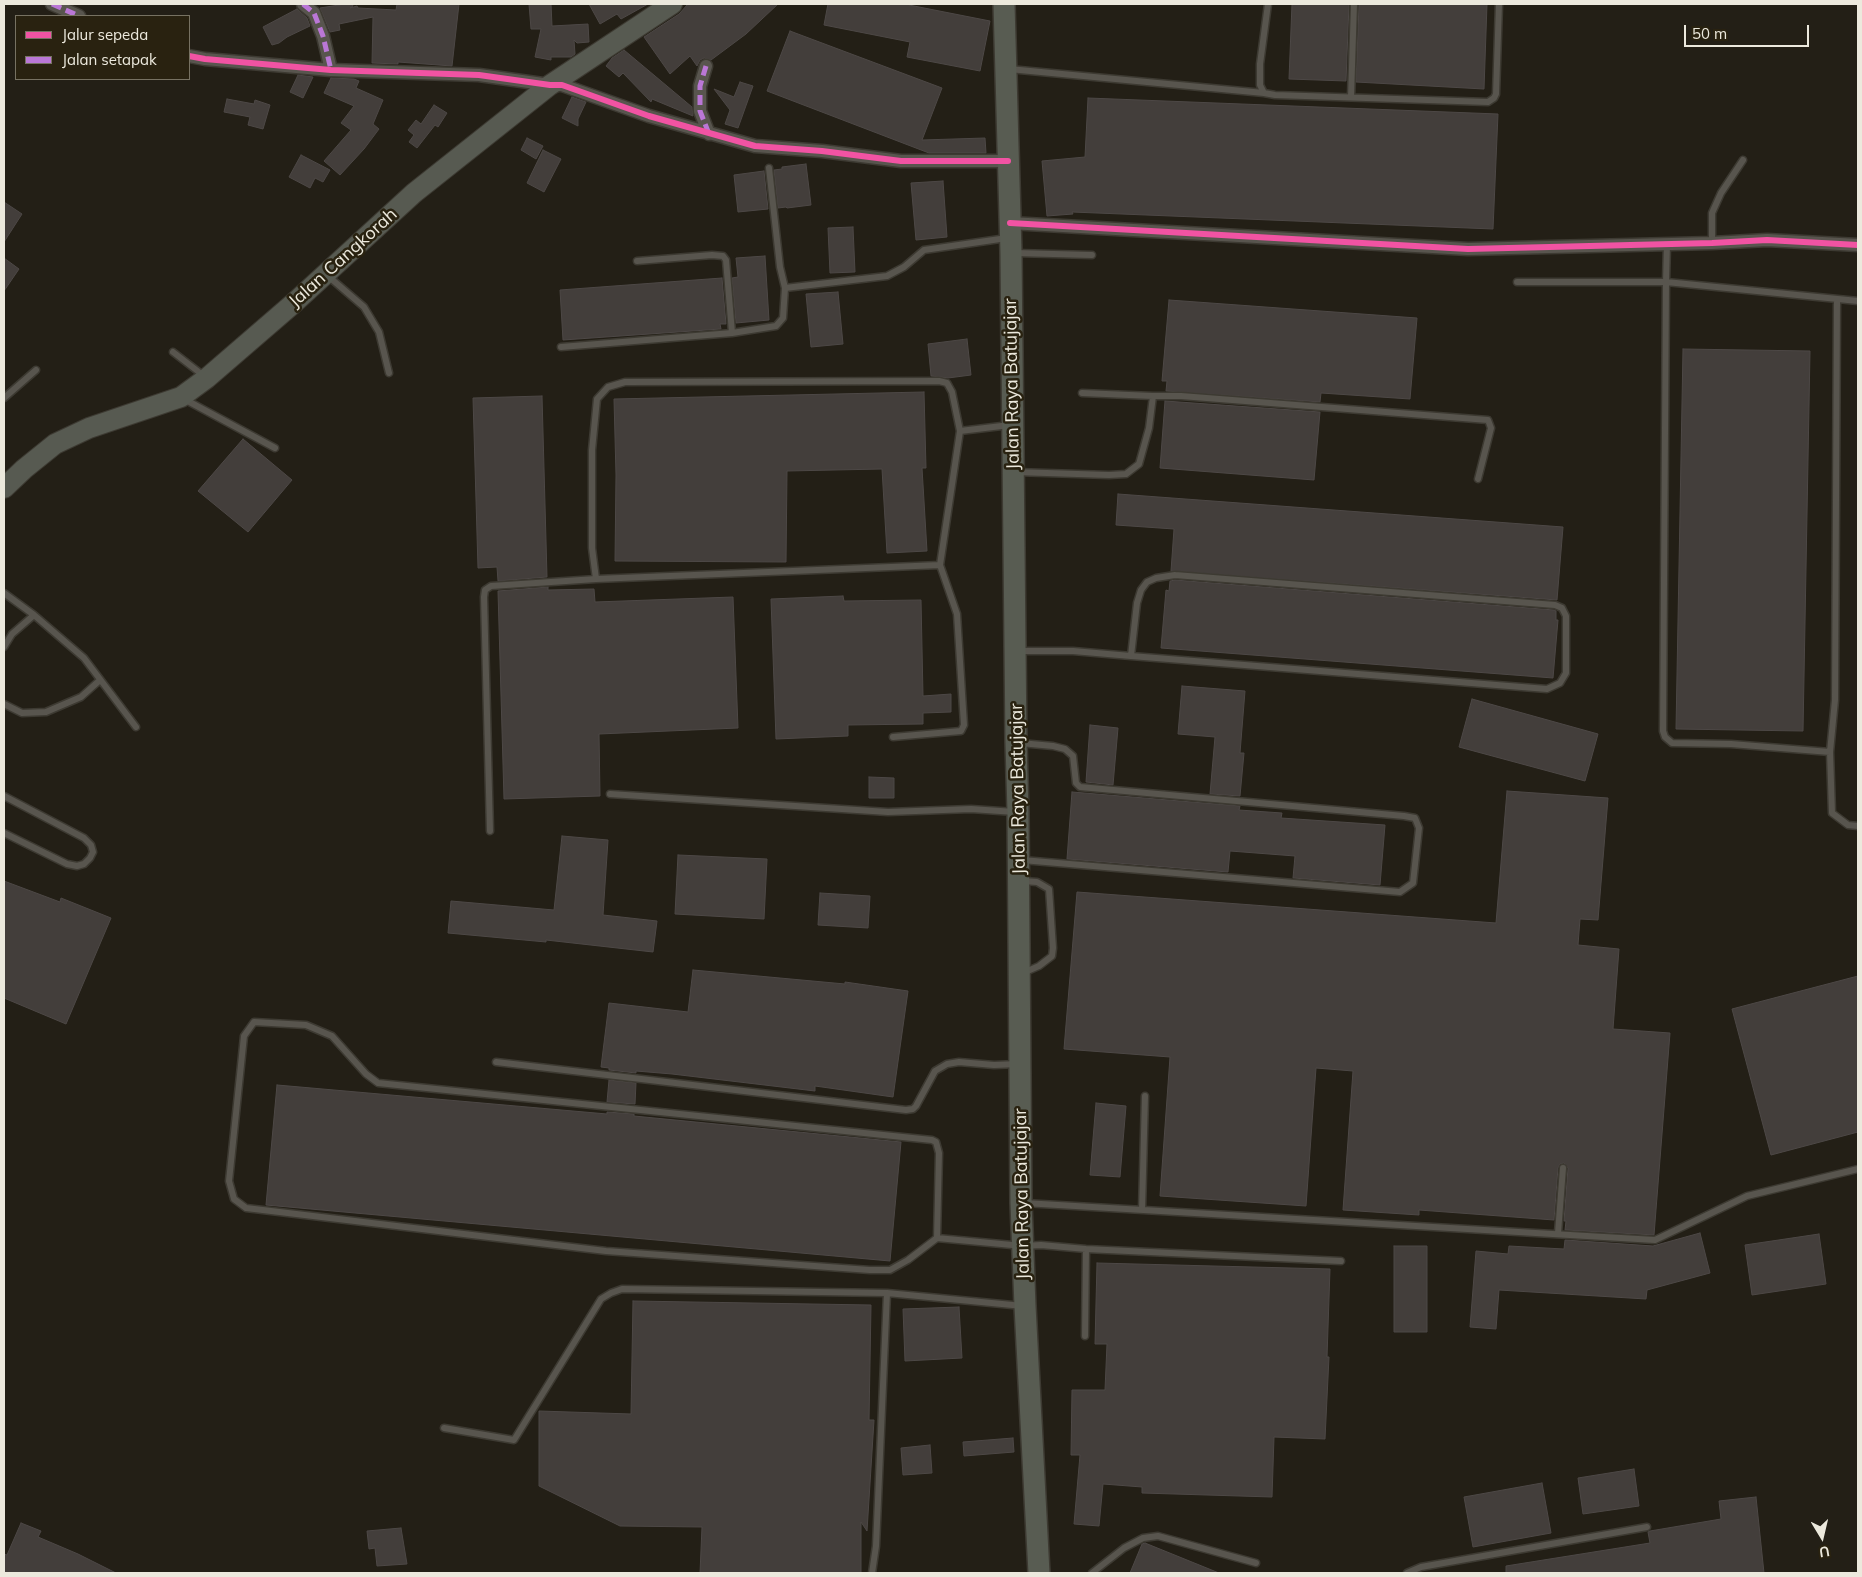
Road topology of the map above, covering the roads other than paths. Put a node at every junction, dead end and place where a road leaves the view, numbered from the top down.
1 (52, 4) edge
2 (303, 4) edge
3 (672, 4) edge
4 (1004, 4) edge
5 (1268, 4) edge
6 (1354, 4) edge
7 (1499, 4) edge
8 (77, 15) edge
9 (190, 56) edge
10 (706, 66) dead end
11 (1005, 69) junction
12 (331, 70) junction
13 (550, 85) junction
14 (1264, 93) junction
15 (1351, 97) junction
16 (709, 134) junction
17 (1743, 160) dead end
18 (1008, 161) junction
19 (769, 168) dead end
20 (1011, 238) junction
21 (1712, 243) junction
22 (1667, 244) junction
23 (1858, 246) edge
24 (1092, 255) dead end
25 (637, 261) dead end
26 (325, 274) junction
27 (1518, 282) dead end
28 (1666, 282) junction
29 (785, 288) junction
30 (1837, 300) junction
31 (1858, 301) edge
32 (732, 332) junction
33 (561, 347) dead end
34 (173, 352) dead end
35 (36, 370) dead end
36 (389, 373) dead end
37 (207, 378) junction
38 (1082, 393) dead end
39 (1153, 396) junction
40 (4, 398) edge
41 (181, 398) junction
42 (1013, 425) junction
43 (960, 431) junction
44 (275, 448) dead end
45 (1013, 472) junction
46 (1478, 479) dead end
47 (4, 488) edge
48 (940, 565) junction
49 (596, 579) junction
50 (4, 593) edge
51 (34, 615) junction
52 (4, 647) edge
53 (1016, 651) junction
54 (1131, 656) junction
55 (100, 680) junction
56 (4, 704) edge
57 (136, 728) dead end
58 (893, 737) dead end
59 (1016, 743) junction
60 (1830, 752) junction
61 (610, 794) dead end
62 (4, 796) edge
63 (1018, 812) junction
64 (1858, 826) edge
65 (490, 831) dead end
66 (4, 833) edge
67 (1019, 870) junction
68 (1019, 975) junction
69 (496, 1062) dead end
70 (1020, 1064) junction
71 (1145, 1096) dead end
72 (1562, 1168) dead end
73 (1858, 1169) edge
74 (1021, 1203) junction
75 (1142, 1210) junction
76 (1558, 1233) junction
77 (937, 1238) junction
78 (1023, 1246) junction
79 (1086, 1249) junction
80 (1342, 1261) dead end
81 (887, 1293) junction
82 (1025, 1306) junction
83 (1085, 1336) dead end
84 (444, 1428) dead end
85 (1647, 1527) dead end
86 (1256, 1563) dead end
87 (872, 1573) edge
88 (1039, 1573) edge
89 (1092, 1573) edge
90 (1407, 1573) edge

1 - 8 street
2 - 12 street
3 - 13 main road, Jalan Cangkorah
4 - 11 highway, Jalan Raya Batujajar
5 - 14 lane
6 - 15 lane
7 - 15 lane
9 - 12 street
10 - 16 street
11 - 14 lane
11 - 18 highway, Jalan Raya Batujajar
12 - 13 street
13 - 16 street
13 - 26 main road, Jalan Cangkorah
14 - 15 lane
16 - 18 street
17 - 21 lane
18 - 20 highway, Jalan Raya Batujajar
19 - 29 lane
20 - 22 street
20 - 24 lane
20 - 29 lane
20 - 42 highway, Jalan Raya Batujajar
21 - 22 street
21 - 23 street
22 - 28 lane
25 - 32 lane
26 - 36 lane
26 - 37 main road, Jalan Cangkorah
27 - 28 lane
28 - 30 lane
28 - 60 lane
29 - 32 lane
30 - 31 lane
30 - 60 lane
32 - 33 lane
34 - 37 lane
35 - 40 lane
37 - 41 main road, Jalan Cangkorah
38 - 39 lane
39 - 45 lane
39 - 46 lane
41 - 44 lane
41 - 47 main road, Jalan Cangkorah
42 - 43 lane
42 - 45 highway, Jalan Raya Batujajar
43 - 48 lane
43 - 49 lane
45 - 53 highway, Jalan Raya Batujajar
48 - 49 lane
48 - 58 lane
49 - 65 lane
50 - 51 lane
51 - 52 lane
51 - 55 lane
53 - 54 lane
53 - 59 highway, Jalan Raya Batujajar
54 - 54 lane
55 - 56 lane
55 - 57 lane
59 - 63 highway, Jalan Raya Batujajar
59 - 67 lane
60 - 64 lane
61 - 63 lane
62 - 66 lane
63 - 67 highway, Jalan Raya Batujajar
67 - 68 highway, Jalan Raya Batujajar
67 - 68 lane
68 - 70 highway, Jalan Raya Batujajar
69 - 70 lane
70 - 74 highway, Jalan Raya Batujajar
71 - 75 lane
72 - 76 lane
73 - 76 lane
74 - 75 lane
74 - 78 highway, Jalan Raya Batujajar
75 - 76 lane
77 - 77 lane
77 - 78 lane
78 - 79 lane
78 - 82 highway, Jalan Raya Batujajar
79 - 80 lane
79 - 83 lane
81 - 82 lane
81 - 84 lane
81 - 87 lane
82 - 88 highway, Jalan Raya Batujajar
85 - 90 lane
86 - 89 lane

